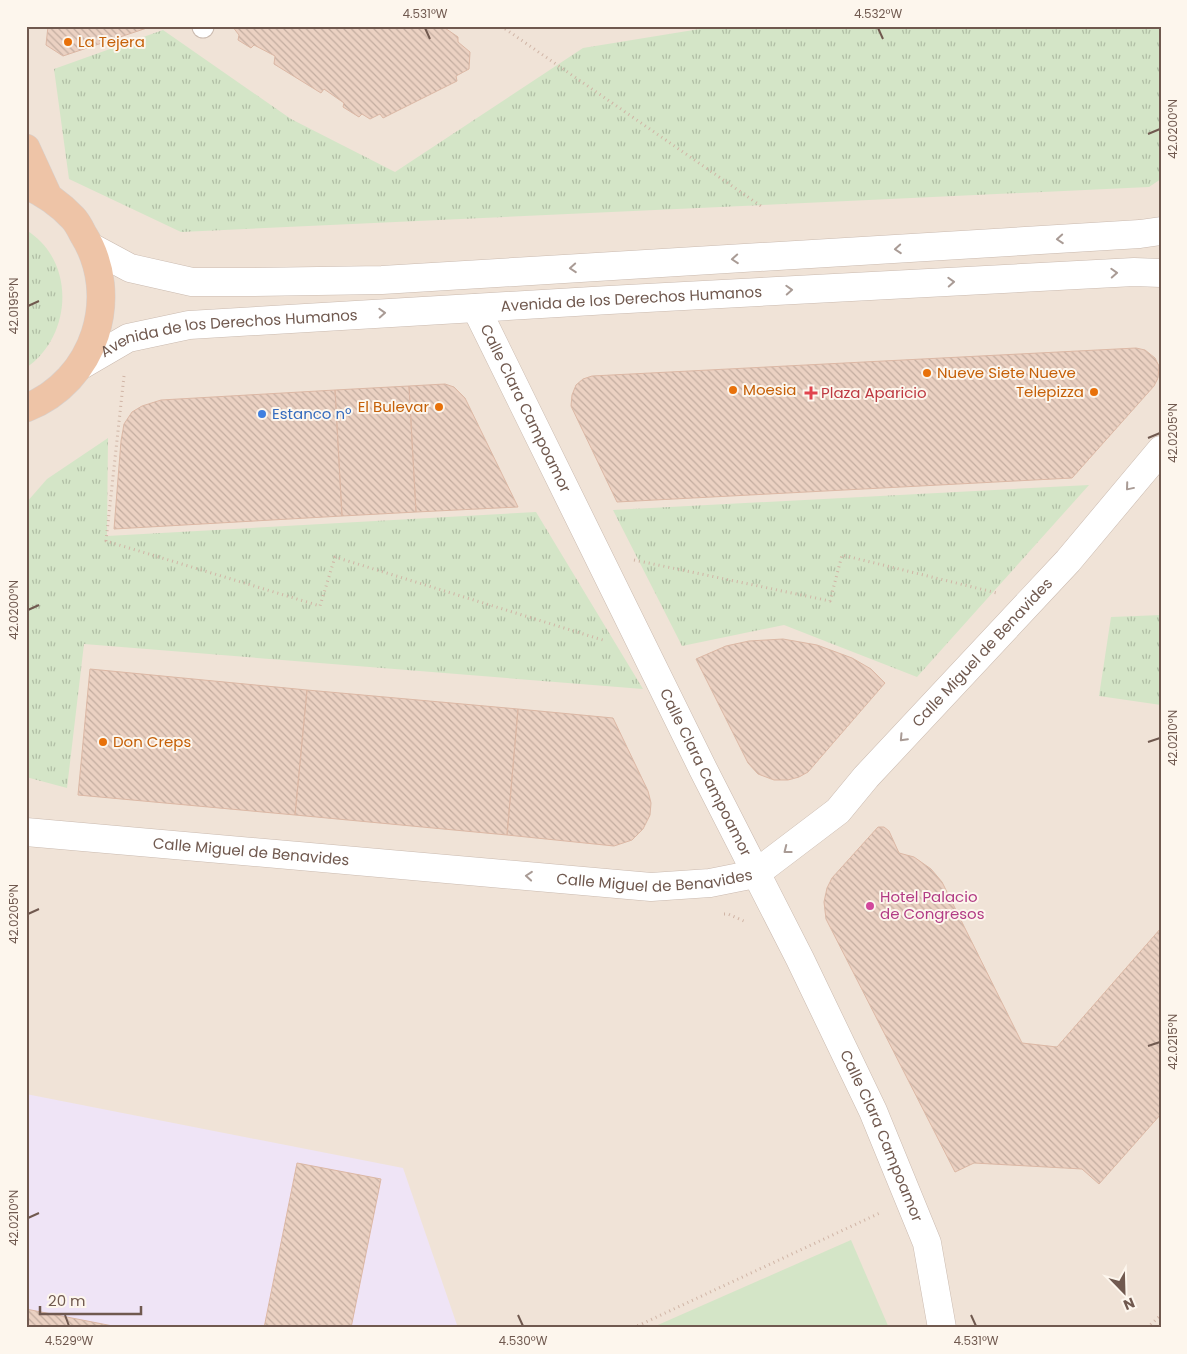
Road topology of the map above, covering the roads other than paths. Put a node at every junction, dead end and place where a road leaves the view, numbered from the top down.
1 (26, 148) edge
2 (37, 190) edge
3 (1161, 231) edge
4 (92, 247) junction
5 (1161, 273) edge
6 (476, 308) junction
7 (80, 366) junction
8 (33, 406) edge
9 (26, 428) edge
10 (1161, 450) edge
11 (26, 832) edge
12 (755, 874) junction
13 (942, 1328) edge

1 - 2 highway
2 - 4 highway
3 -> 4 street
4 - 7 highway
6 -> 5 street, Avenida de los Derechos Humanos
7 -> 6 street, Avenida de los Derechos Humanos
6 - 12 street, Calle Clara Campoamor
7 - 8 highway
8 - 9 highway
10 -> 12 street, Calle Miguel de Benavides
12 -> 11 street, Calle Miguel de Benavides
12 - 13 street, Calle Clara Campoamor

